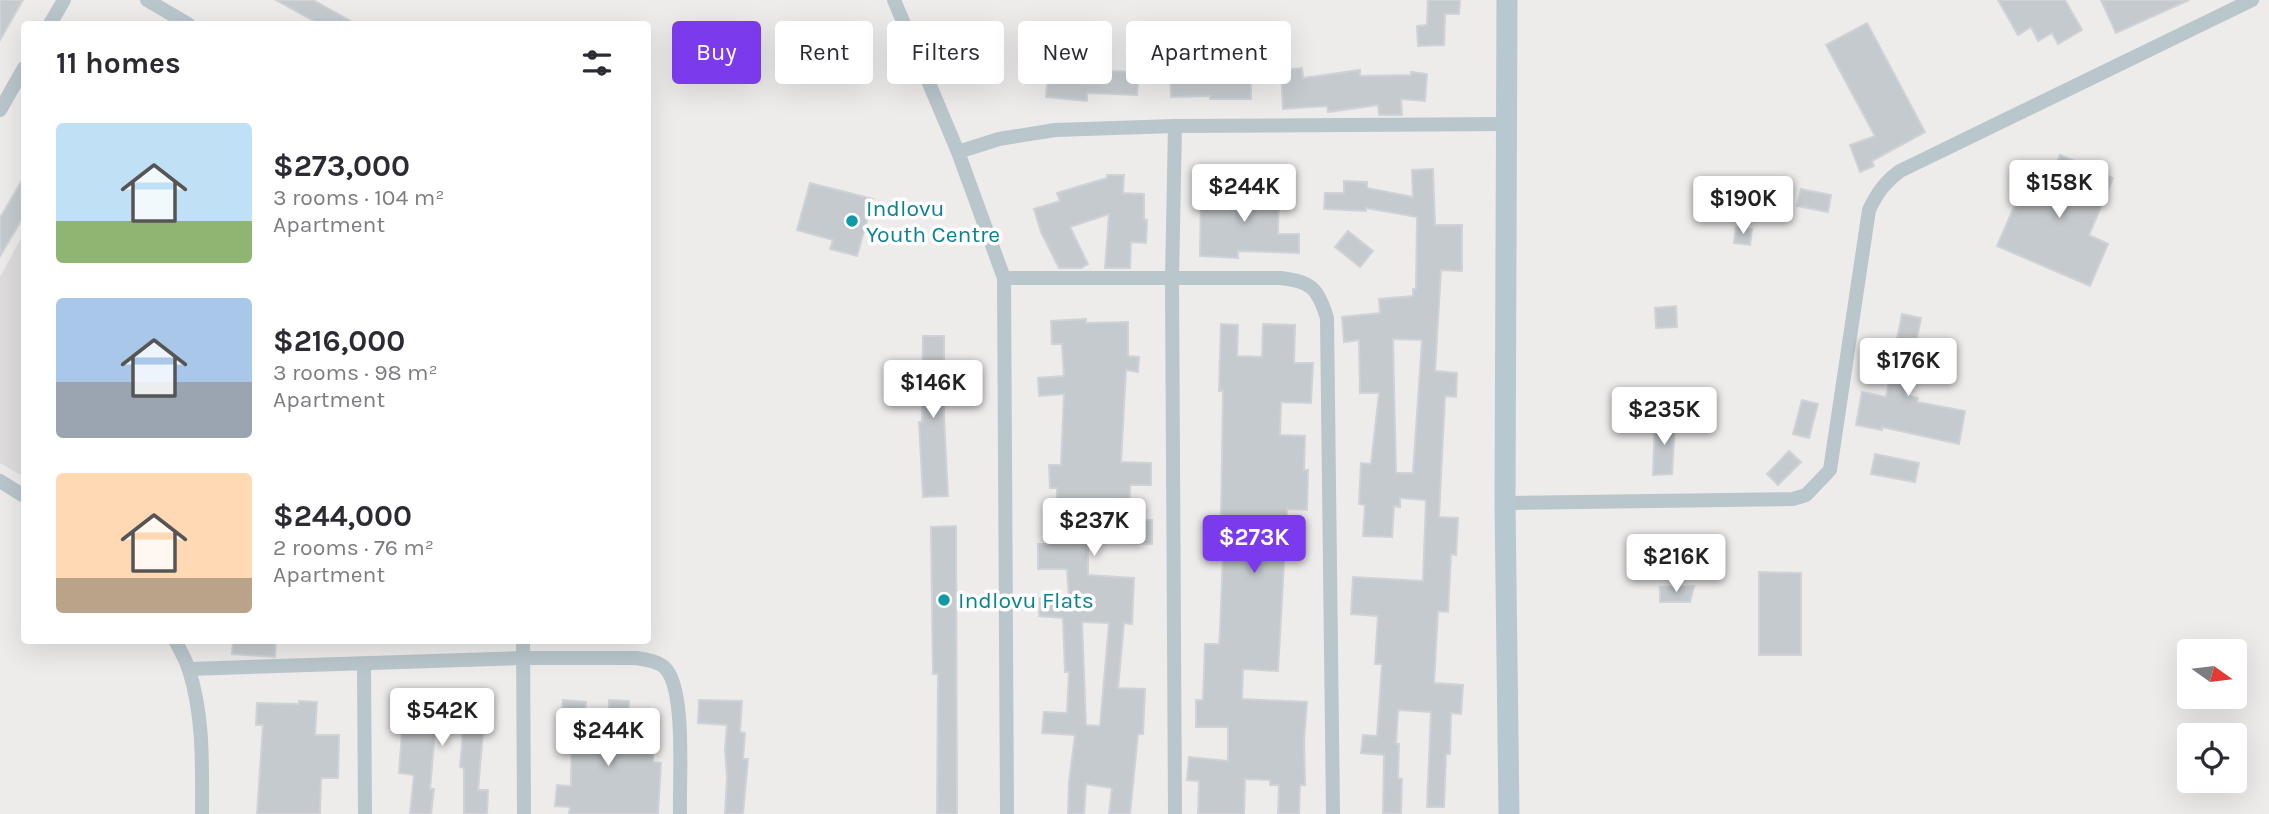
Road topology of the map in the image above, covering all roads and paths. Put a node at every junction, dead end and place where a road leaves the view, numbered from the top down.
1 (64, 0) edge
2 (147, 0) edge
3 (894, 0) edge
4 (1507, 0) edge
5 (2252, 0) edge
6 (52, 21) edge
7 (183, 21) edge
8 (21, 73) edge
9 (0, 110) edge
10 (1507, 124) junction
11 (1175, 126) junction
12 (958, 152) junction
13 (1004, 278) junction
14 (1172, 280) junction
15 (0, 481) edge
16 (21, 494) edge
17 (1505, 503) junction
18 (177, 644) edge
19 (523, 644) edge
20 (523, 658) junction
21 (364, 664) junction
22 (189, 669) junction
23 (202, 814) edge
24 (365, 814) edge
25 (524, 814) edge
26 (680, 814) edge
27 (1007, 814) edge
28 (1175, 814) edge
29 (1333, 814) edge
30 (1509, 814) edge

1 - 6 street
2 - 7 street
3 - 12 street
4 - 10 street
5 - 17 street
8 - 9 street
10 - 11 street
10 - 17 street
11 - 12 street
11 - 14 street
12 - 13 street
13 - 14 street
13 - 27 street
14 - 28 street
14 - 29 street
15 - 16 street
17 - 30 street
18 - 22 street
19 - 20 street
20 - 21 street
20 - 25 street
20 - 26 street
21 - 22 street
21 - 24 street
22 - 23 street

